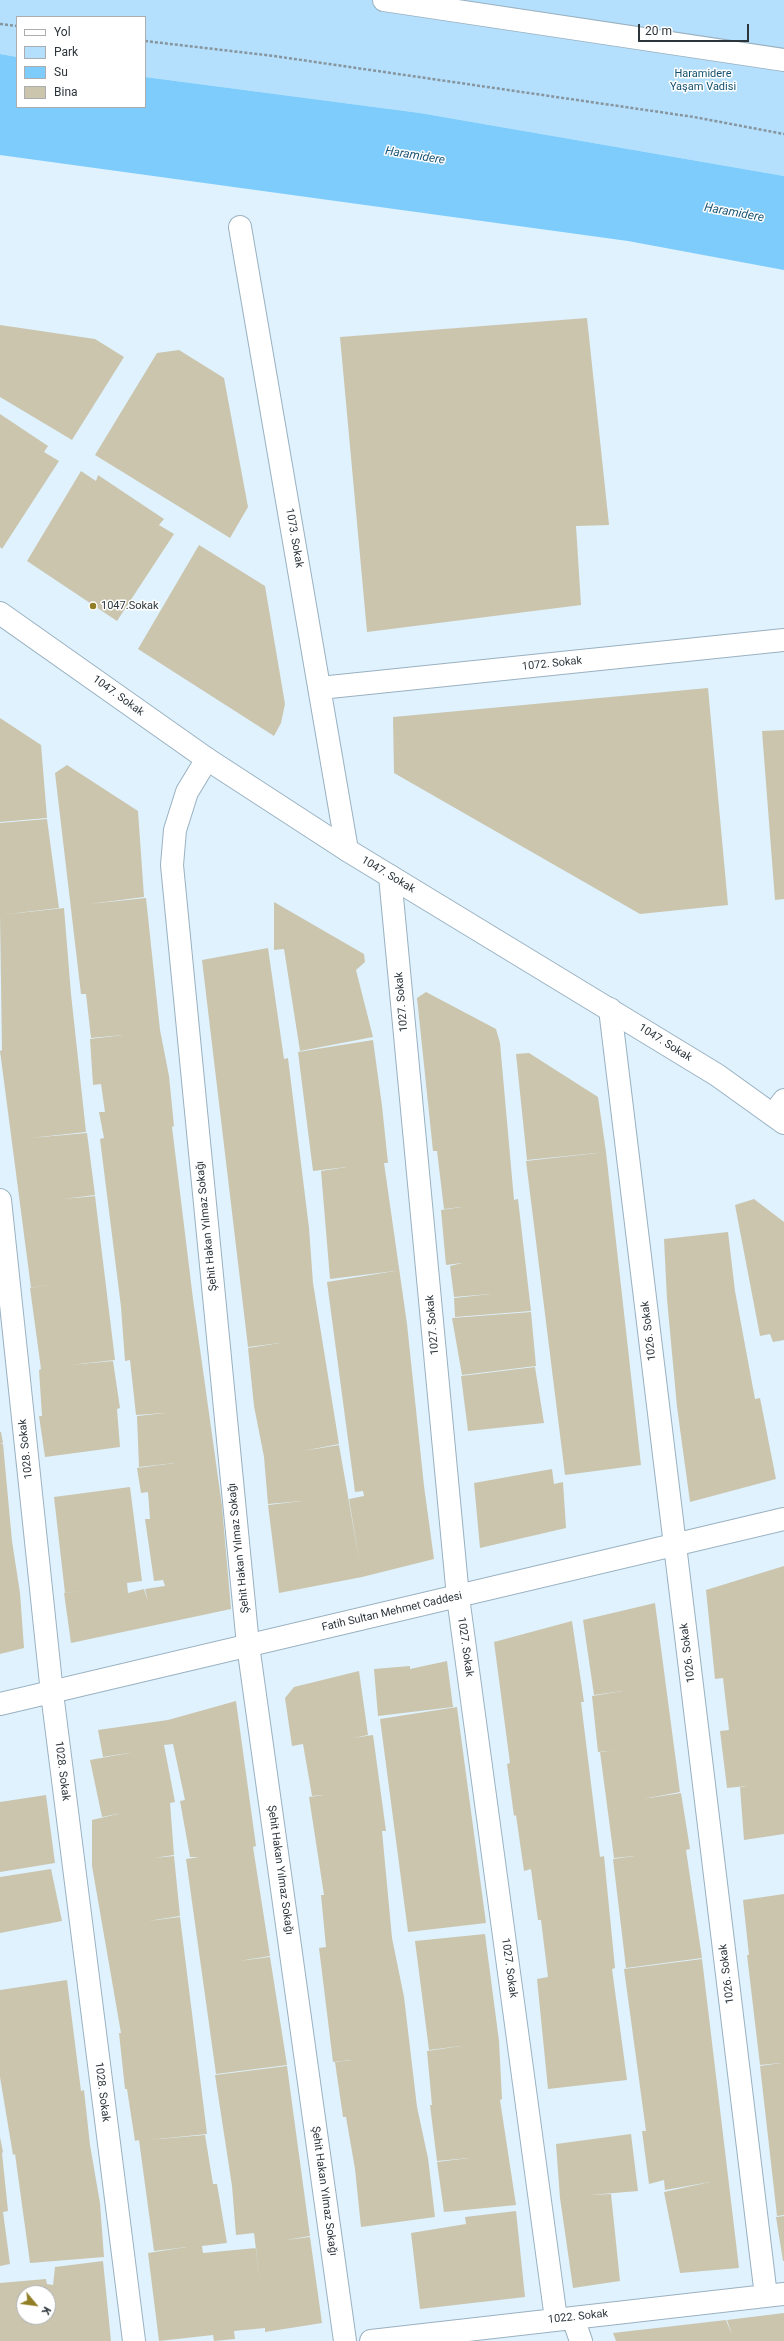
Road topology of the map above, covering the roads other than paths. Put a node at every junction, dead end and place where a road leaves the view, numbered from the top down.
1 (384, 0) edge
2 (784, 60) edge
3 (240, 227) dead end
4 (0, 612) edge
5 (784, 640) edge
6 (320, 688) junction
7 (207, 759) junction
8 (347, 850) junction
9 (390, 876) junction
10 (610, 1009) junction
11 (780, 1113) edge
12 (0, 1200) edge
13 (784, 1519) edge
14 (674, 1546) junction
15 (458, 1597) junction
16 (248, 1645) junction
17 (52, 1693) junction
18 (0, 1704) edge
19 (775, 2295) edge
20 (565, 2319) junction
21 (134, 2341) edge
22 (345, 2341) edge
23 (371, 2341) edge
24 (581, 2341) edge

1 - 2 street
3 - 6 street, 1073. Sokak
4 - 7 street, 1047. Sokak
5 - 6 street, 1072. Sokak
6 - 8 street, 1073. Sokak
7 - 8 street, 1047. Sokak
7 - 16 street, Şehit Hakan Yılmaz Sokağı
8 - 9 street, 1047. Sokak
9 - 10 street, 1047. Sokak
9 - 15 street, 1027. Sokak
10 - 11 street, 1047. Sokak
10 - 14 street, 1026. Sokak
12 - 17 street, 1028. Sokak
13 - 14 street, Fatih Sultan Mehmet Caddesi
14 - 15 street, Fatih Sultan Mehmet Caddesi
14 - 19 street, 1026. Sokak
15 - 16 street, Fatih Sultan Mehmet Caddesi
15 - 20 street, 1027. Sokak
16 - 17 street, Fatih Sultan Mehmet Caddesi
16 - 22 street, Şehit Hakan Yılmaz Sokağı
17 - 18 street, Fatih Sultan Mehmet Caddesi
17 - 21 street, 1028. Sokak
19 - 20 street, 1022. Sokak
20 - 23 street, 1022. Sokak
20 - 24 street, 1027. Sokak

